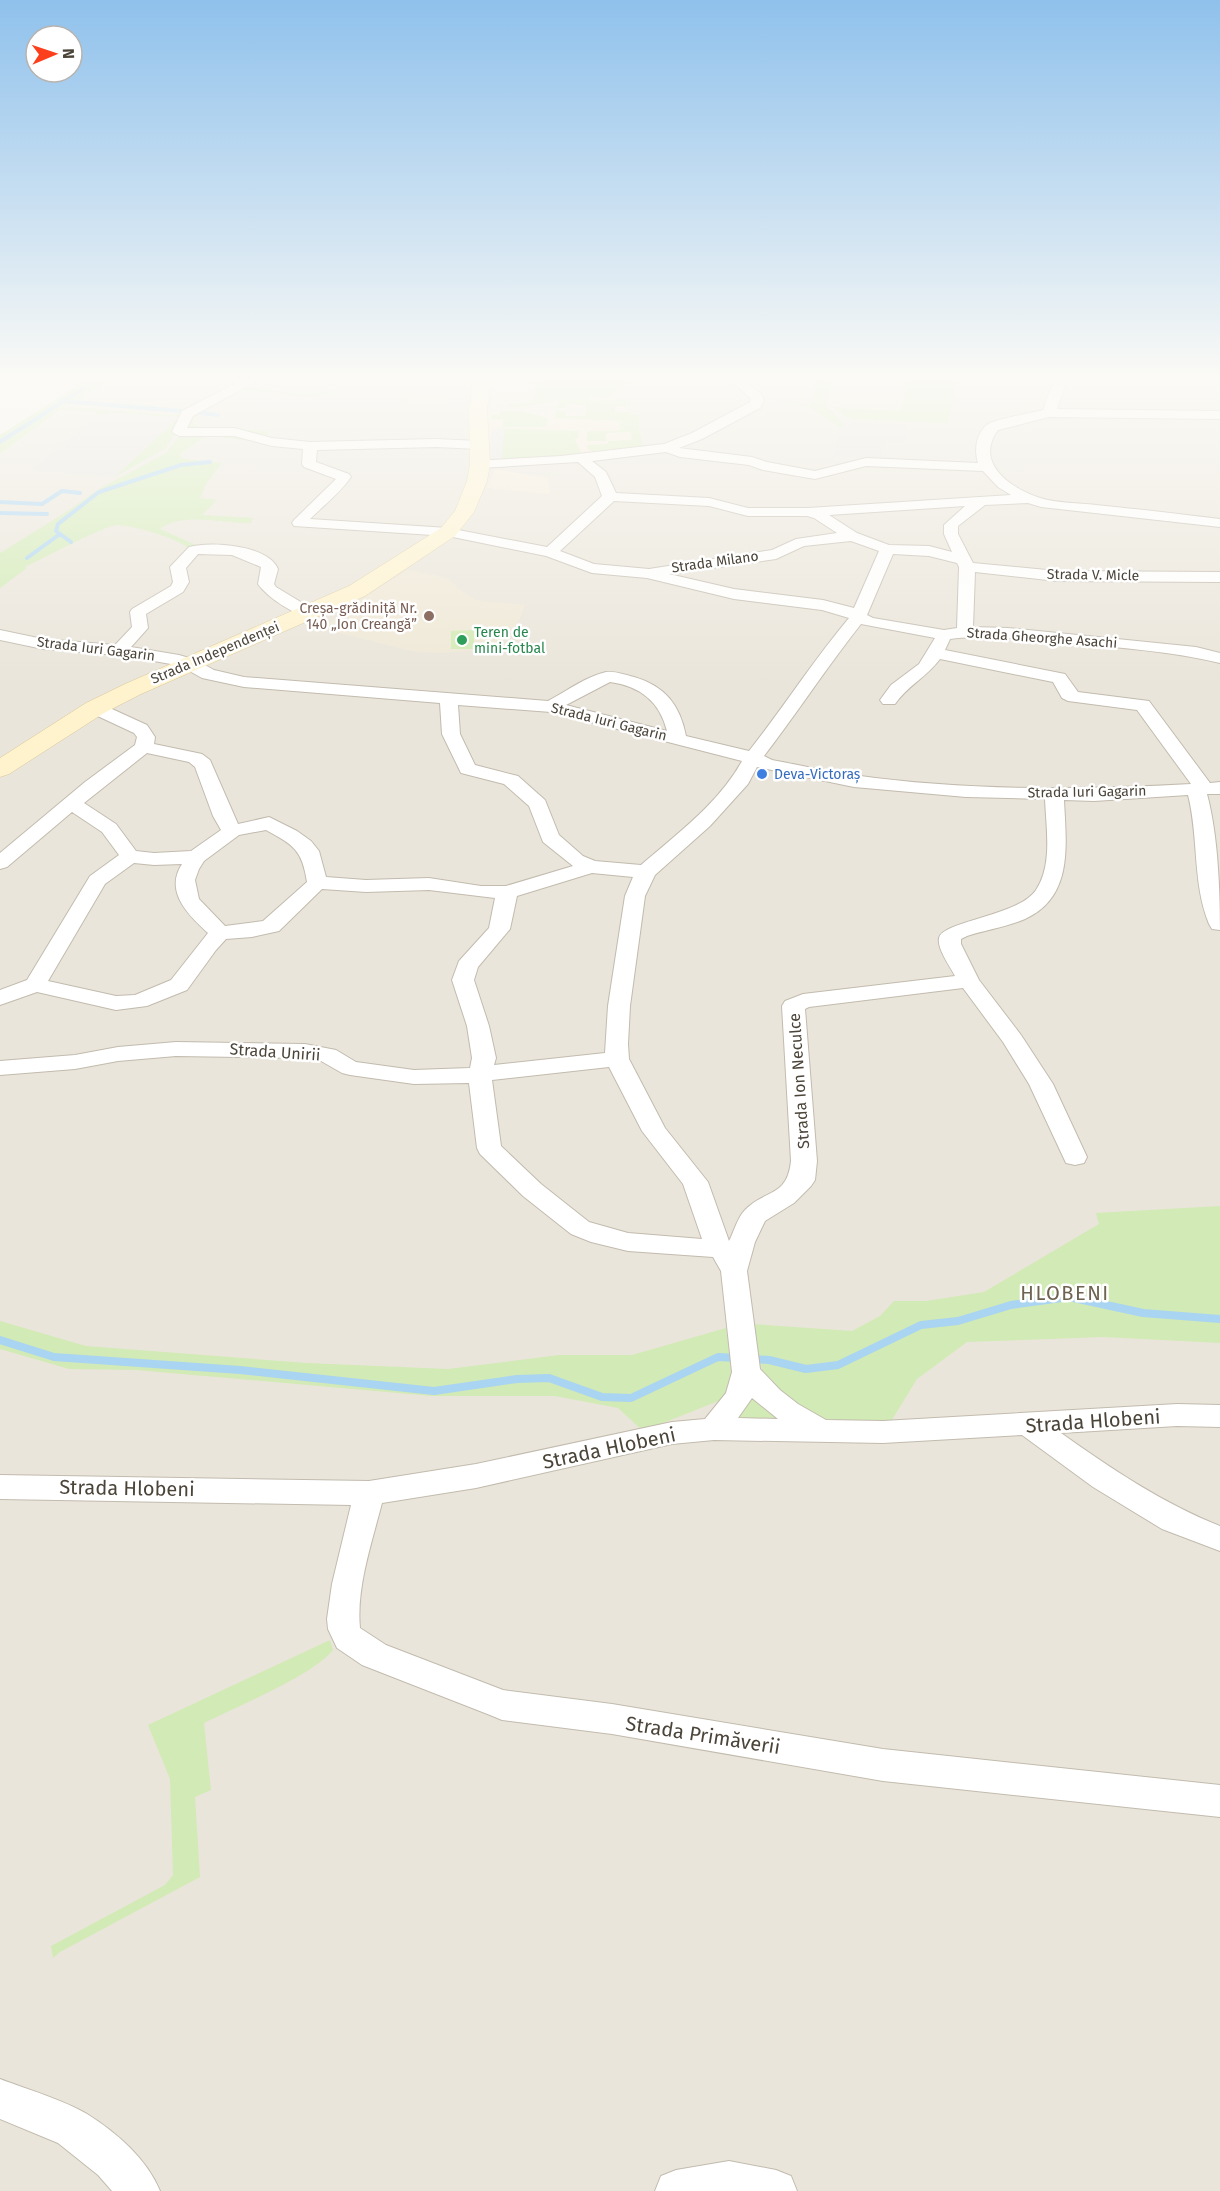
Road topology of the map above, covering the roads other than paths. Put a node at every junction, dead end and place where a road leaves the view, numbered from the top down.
1 (341, 481) edge
2 (477, 481) edge
3 (603, 481) edge
4 (1002, 481) edge
5 (1012, 490) junction
6 (610, 497) junction
7 (1028, 499) junction
8 (989, 501) junction
9 (807, 512) junction
10 (1220, 523) edge
11 (448, 532) junction
12 (852, 536) junction
13 (956, 545) junction
14 (887, 549) junction
15 (930, 551) junction
16 (550, 552) junction
17 (965, 563) junction
18 (647, 573) junction
19 (1220, 577) edge
20 (308, 613) junction
21 (858, 617) junction
22 (965, 632) junction
23 (0, 634) edge
24 (944, 635) junction
25 (119, 650) junction
26 (935, 653) junction
27 (1220, 658) edge
28 (190, 664) junction
29 (449, 700) junction
30 (889, 700) dead end
31 (551, 707) junction
32 (95, 708) junction
33 (678, 739) junction
34 (144, 747) junction
35 (753, 758) junction
36 (0, 769) edge
37 (1207, 788) edge
38 (1053, 795) junction
39 (73, 804) junction
40 (232, 831) junction
41 (130, 856) junction
42 (196, 856) junction
43 (0, 863) edge
44 (591, 867) junction
45 (646, 872) junction
46 (317, 883) junction
47 (507, 892) junction
48 (1214, 894) edge
49 (1220, 924) edge
50 (220, 933) junction
51 (969, 981) junction
52 (35, 985) junction
53 (0, 998) edge
54 (617, 1059) junction
55 (0, 1068) edge
56 (480, 1075) junction
57 (1074, 1157) dead end
58 (754, 1216) junction
59 (710, 1225) junction
60 (721, 1249) junction
61 (734, 1271) junction
62 (744, 1363) junction
63 (1220, 1416) edge
64 (1029, 1425) junction
65 (714, 1429) junction
66 (824, 1432) junction
67 (0, 1487) edge
68 (369, 1492) junction
69 (1220, 1539) edge
70 (1220, 1801) edge
71 (0, 2099) edge
72 (139, 2191) edge
73 (676, 2191) edge
74 (776, 2191) edge

1 - 11 street, Strada Gheorghe Asachi
2 - 11 main road, Strada Independenței
3 - 6 street
4 - 5 street
5 - 7 street
5 - 8 street
6 - 9 street
6 - 16 street
7 - 8 street
7 - 10 street
8 - 9 street
8 - 13 street
9 - 12 street
11 - 16 street, Strada Gheorghe Asachi
11 - 20 main road, Strada Independenței
12 - 14 street
12 - 18 street, Strada Milano
13 - 15 street
13 - 17 street
14 - 15 street
14 - 21 street
15 - 17 street, Strada V. Micle
16 - 18 street, Strada Gheorghe Asachi
17 - 19 street, Strada V. Micle
17 - 22 street
18 - 21 street, Strada Gheorghe Asachi
20 - 25 street
20 - 28 main road, Strada Independenței
21 - 24 street, Strada Gheorghe Asachi
21 - 35 street
22 - 24 street, Strada Gheorghe Asachi
22 - 27 street, Strada Gheorghe Asachi
23 - 25 street, Strada Iuri Gagarin
24 - 26 street
25 - 28 street, Strada Iuri Gagarin
26 - 30 street
26 - 37 street
28 - 29 street, Strada Iuri Gagarin
28 - 32 main road, Strada Independenței
29 - 31 street, Strada Iuri Gagarin
29 - 44 street
31 - 33 street, Strada Iuri Gagarin
31 - 33 street
32 - 34 street
32 - 36 main road, Strada Independenței
33 - 35 street, Strada Iuri Gagarin
34 - 39 street
34 - 40 street
35 - 38 street, Strada Iuri Gagarin
35 - 45 street
37 - 38 street, Strada Iuri Gagarin
37 - 48 street
38 - 51 street
39 - 41 street
39 - 43 street
40 - 42 street
40 - 46 street
41 - 42 street
41 - 52 street
42 - 50 street
44 - 45 street
44 - 47 street
45 - 54 street
46 - 47 street
46 - 50 street
47 - 56 street
48 - 49 street
50 - 52 street
51 - 57 street
51 - 58 street, Strada Ion Neculce
52 - 53 street
54 - 56 street, Strada Unirii
54 - 59 street
55 - 56 street, Strada Unirii
56 - 60 street
58 - 59 street
58 - 61 street
59 - 60 street
60 - 61 street
61 - 62 street
62 - 65 street
62 - 66 street
63 - 64 street, Strada Hlobeni
64 - 66 street, Strada Hlobeni
64 - 69 street
65 - 66 street, Strada Hlobeni
65 - 68 street, Strada Hlobeni
67 - 68 street, Strada Hlobeni
68 - 70 street, Strada Primăverii
71 - 72 street
73 - 74 street

